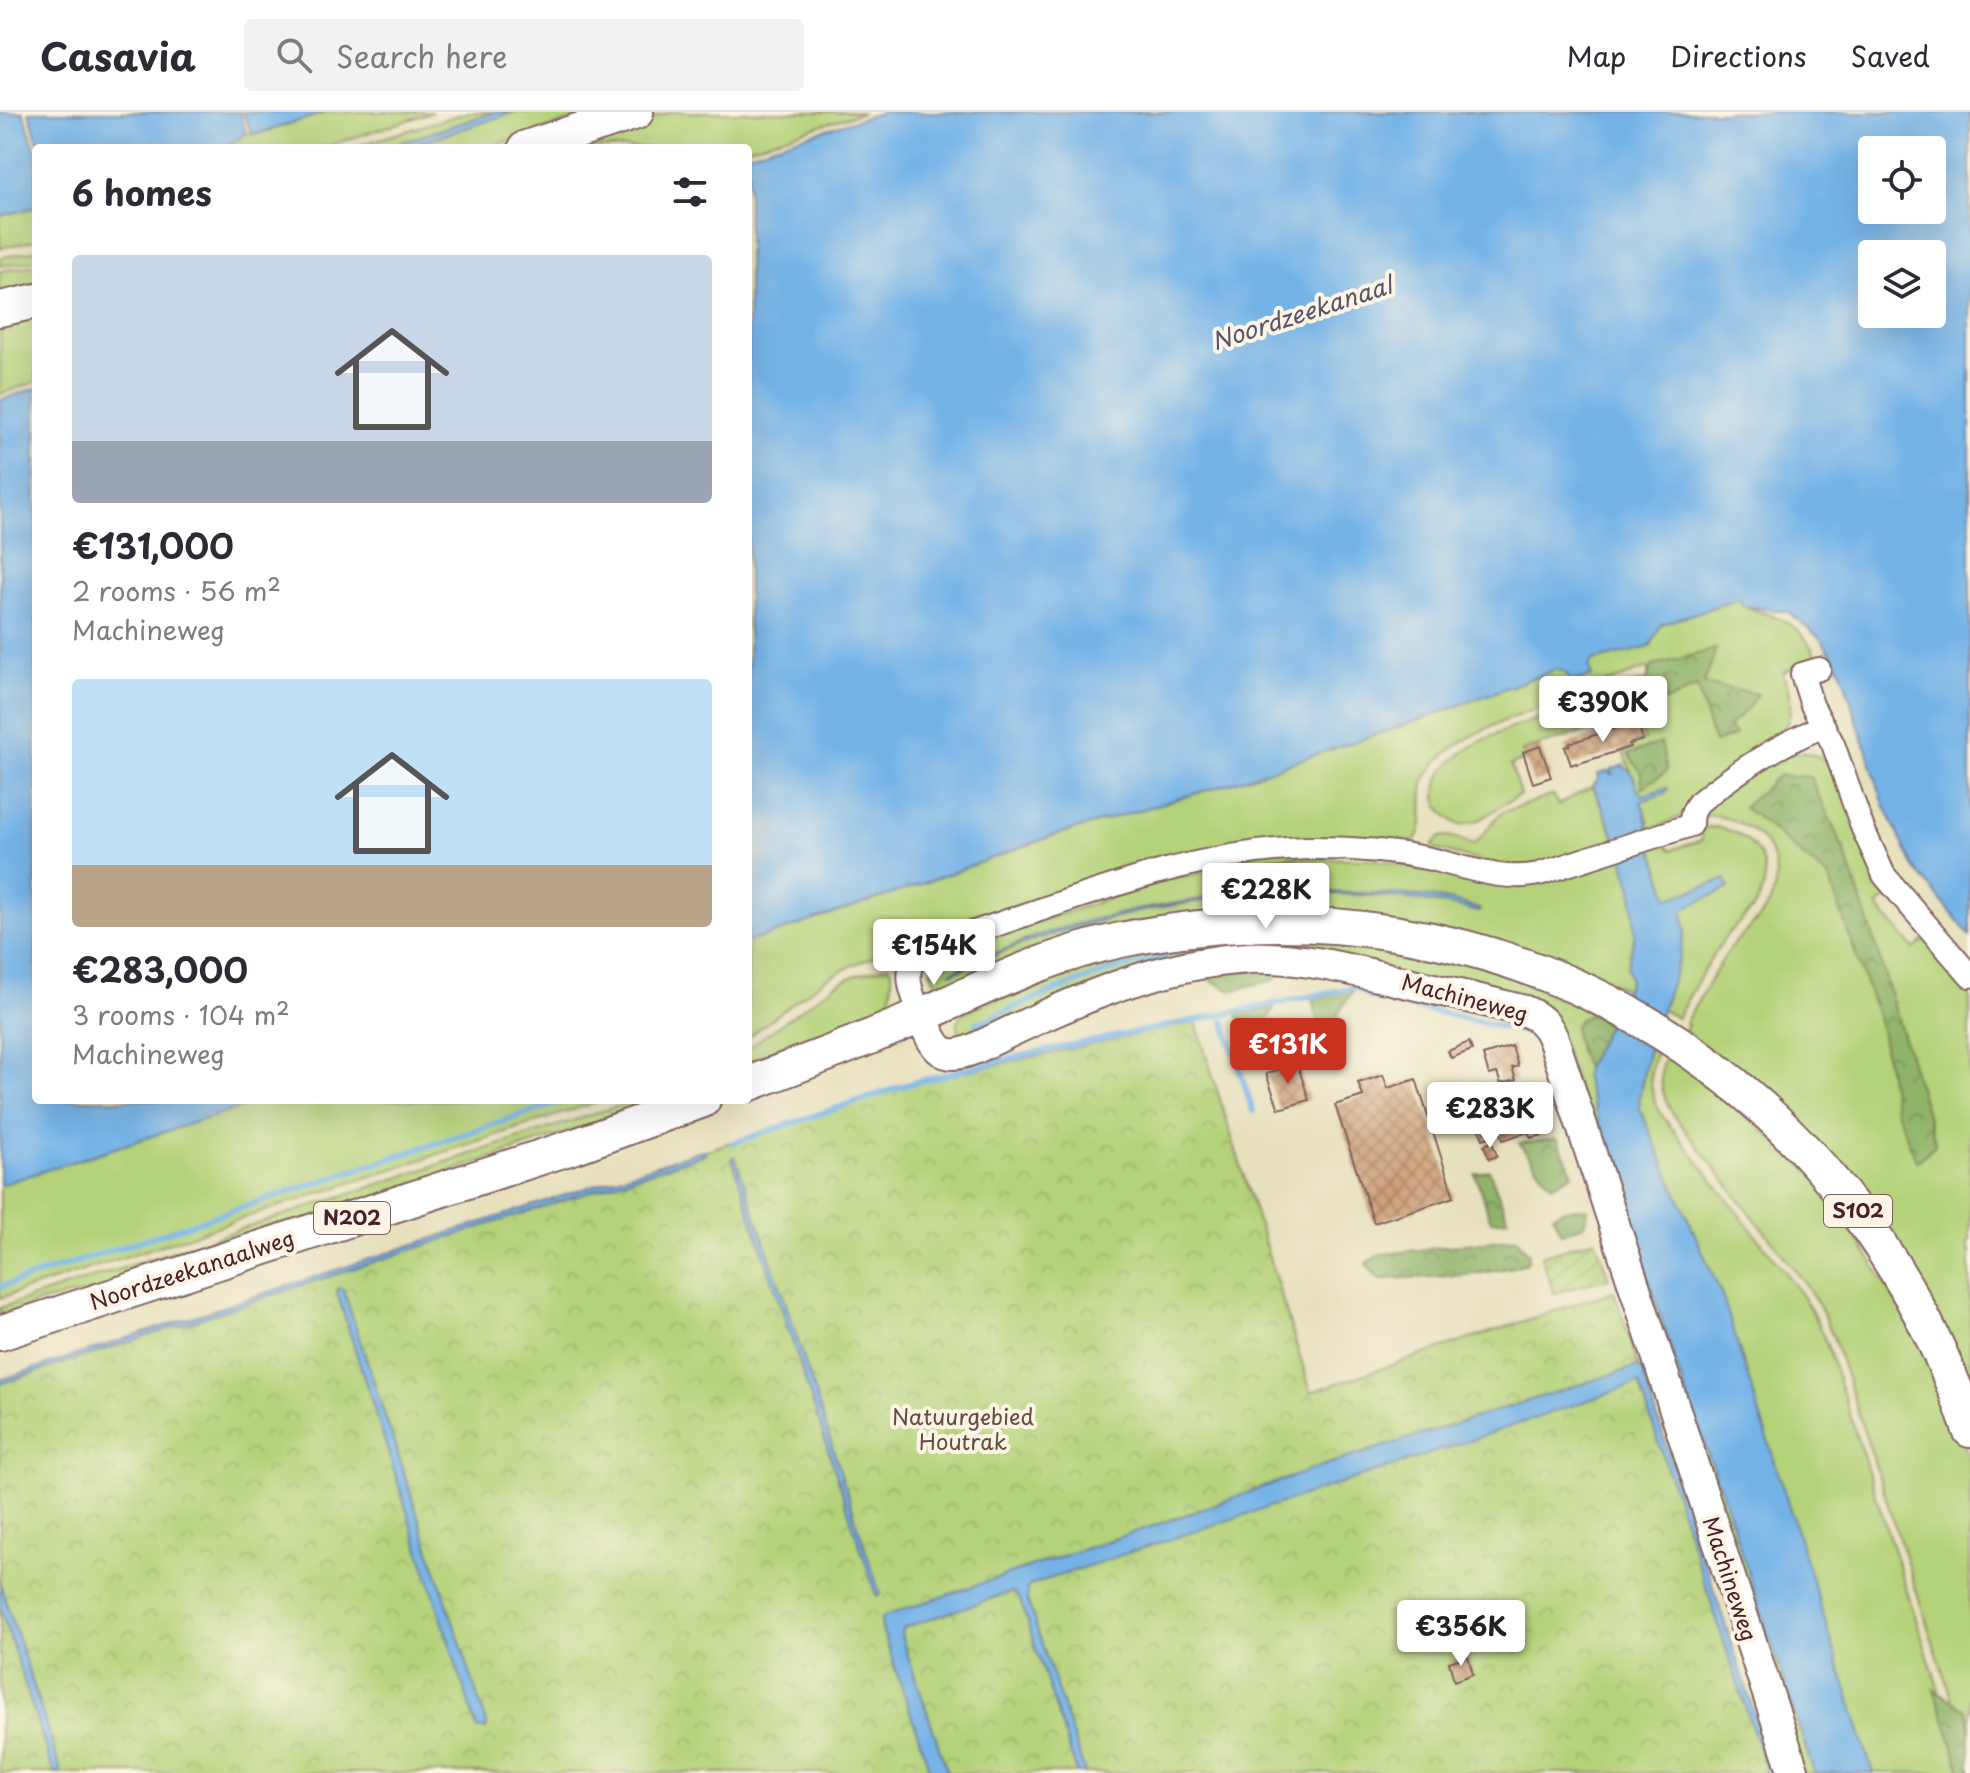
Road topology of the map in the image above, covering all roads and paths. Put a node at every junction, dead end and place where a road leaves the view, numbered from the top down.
1 (636, 112) edge
2 (538, 144) edge
3 (32, 302) edge
4 (0, 309) edge
5 (1819, 669) dead end
6 (1824, 726) junction
7 (1970, 976) edge
8 (921, 1015) junction
9 (752, 1082) edge
10 (692, 1104) edge
11 (0, 1333) edge
12 (1970, 1430) edge
13 (1794, 1773) edge

1 - 2 main road
3 - 4 main road
5 - 6 street
6 - 7 street
6 - 8 street
8 - 9 main road
8 - 12 main road, S102
8 - 13 street, Machineweg
10 - 11 main road, Noordzeekanaalweg / N202

